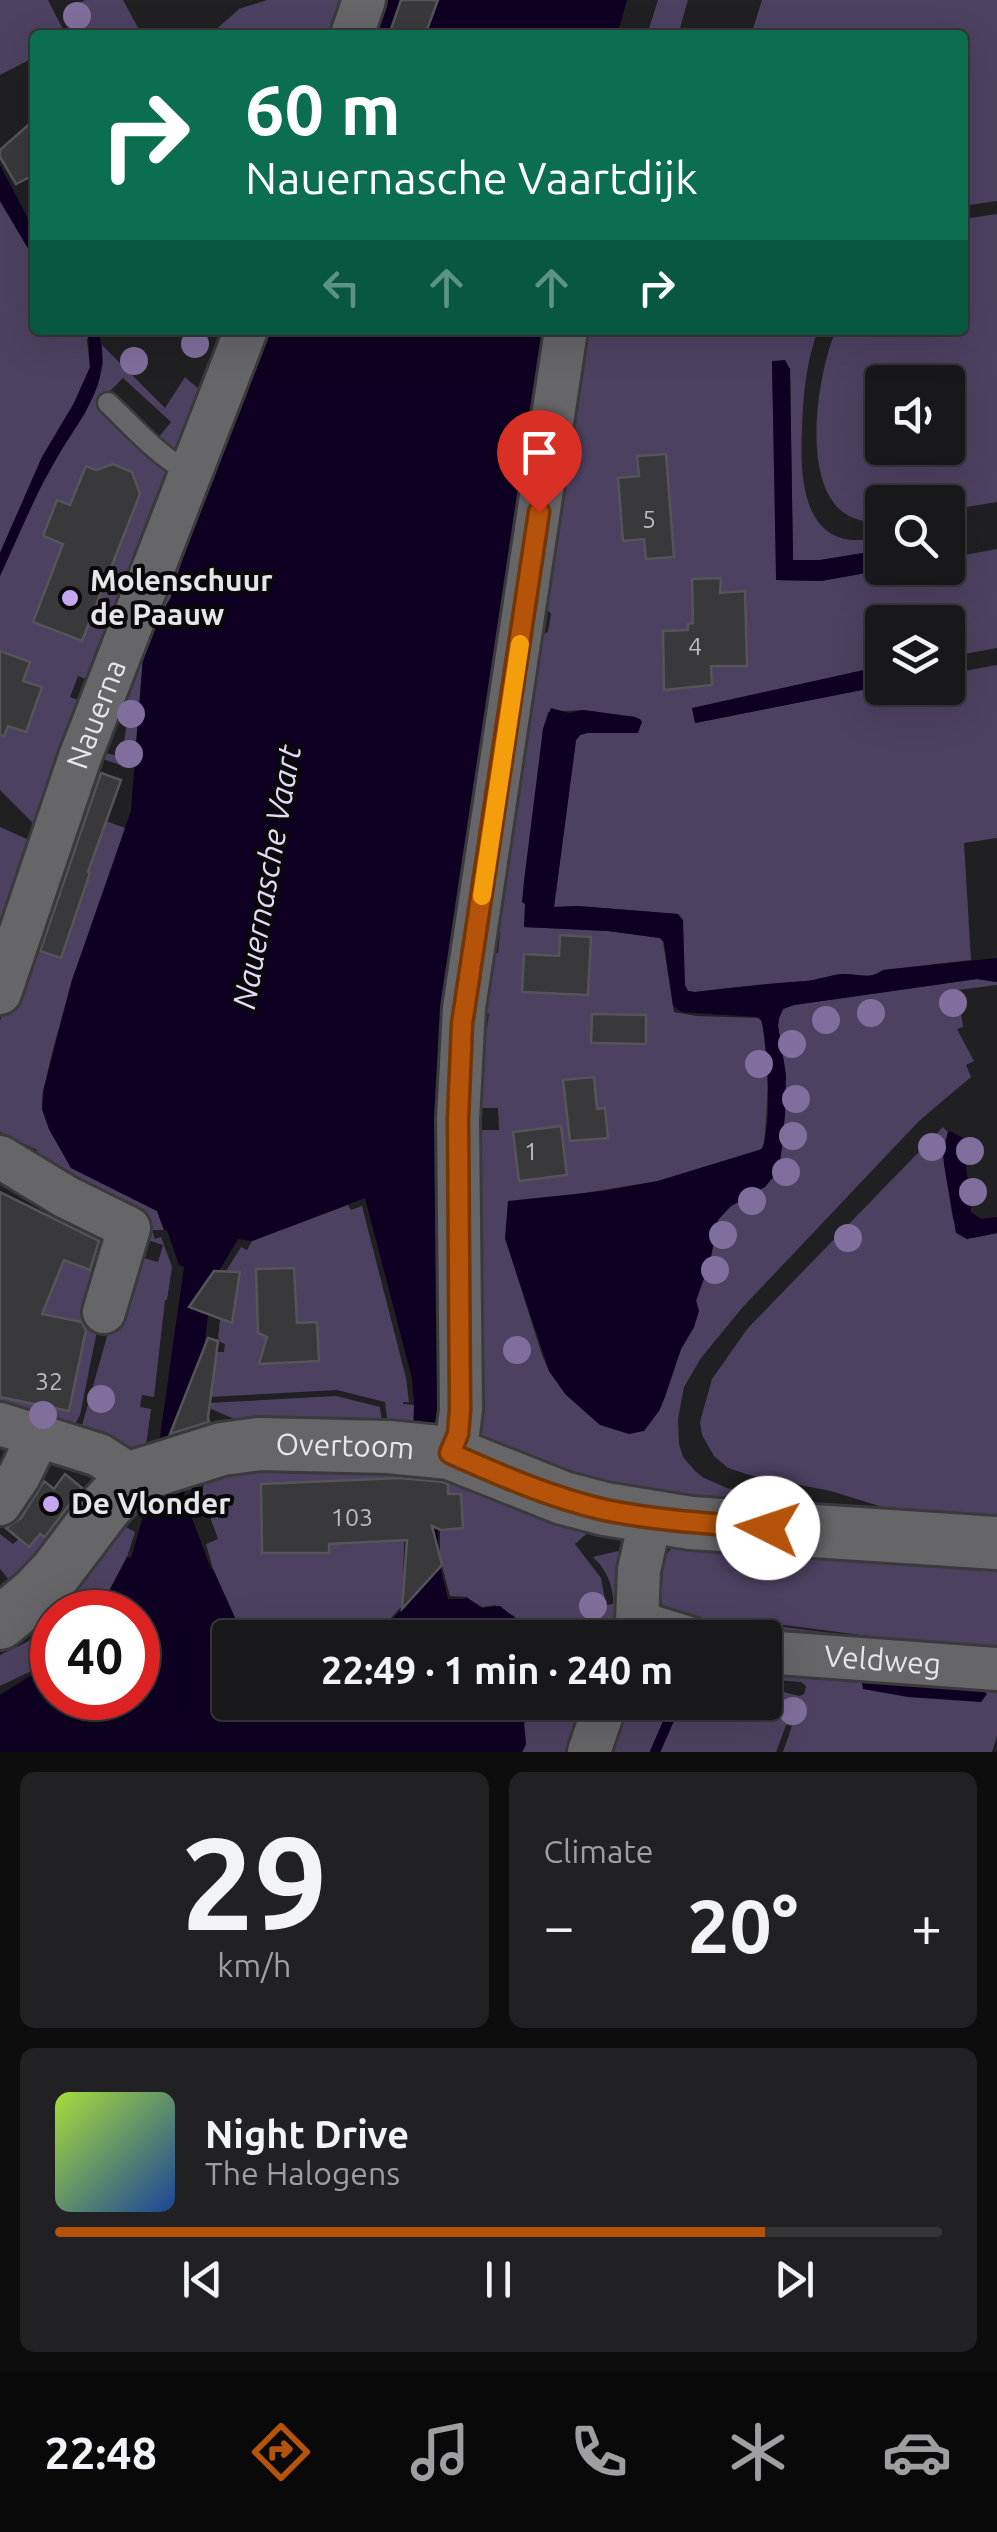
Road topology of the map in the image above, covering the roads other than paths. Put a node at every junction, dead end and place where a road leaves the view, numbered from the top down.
1 (364, 0) edge
2 (354, 30) edge
3 (244, 335) edge
4 (565, 335) edge
5 (108, 403) dead end
6 (191, 472) junction
7 (0, 992) edge
8 (0, 1157) edge
9 (104, 1312) dead end
10 (19, 1430) edge
11 (433, 1451) junction
12 (138, 1475) junction
13 (0, 1504) edge
14 (650, 1517) junction
15 (997, 1543) edge
16 (635, 1620) edge
17 (0, 1623) edge
18 (782, 1653) edge
19 (997, 1670) edge
20 (600, 1720) edge
21 (589, 1752) edge

1 - 2 street
3 - 6 street, Nauerna
4 - 11 street
5 - 6 lane
6 - 7 street, Nauerna
8 - 9 street
10 - 12 street
10 - 13 street
11 - 12 street, Overtoom
11 - 14 street, Overtoom
12 - 17 street
14 - 15 street, Overtoom
14 - 16 street
18 - 19 street, Veldweg
20 - 21 street

